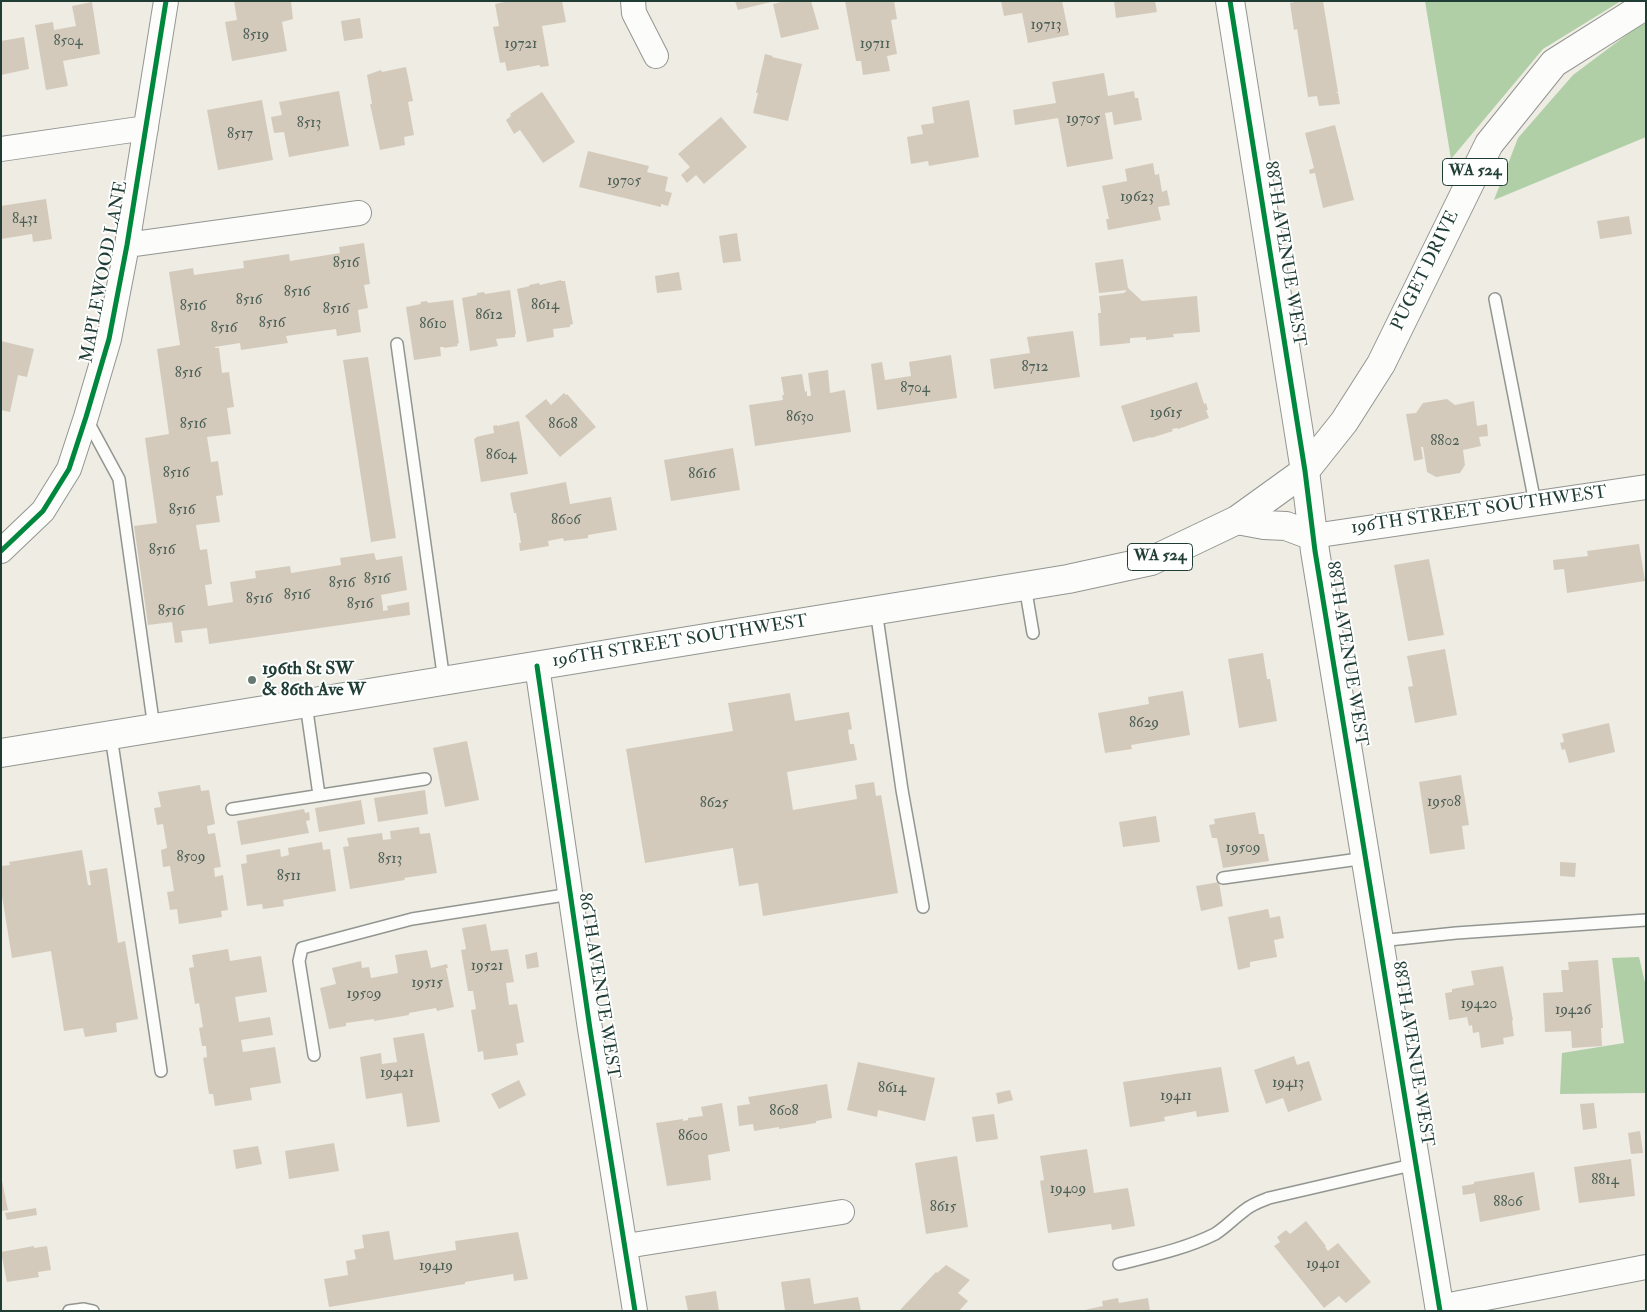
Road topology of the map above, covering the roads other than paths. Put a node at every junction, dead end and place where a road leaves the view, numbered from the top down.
1 (166, 1) edge
2 (633, 1) edge
3 (1230, 1) edge
4 (1646, 5) edge
5 (656, 56) dead end
6 (146, 128) junction
7 (1, 149) edge
8 (359, 213) dead end
9 (127, 245) junction
10 (1495, 299) dead end
11 (397, 344) dead end
12 (86, 417) junction
13 (1305, 471) junction
14 (1646, 487) edge
15 (1535, 503) junction
16 (1237, 520) junction
17 (1313, 536) junction
18 (1, 551) edge
19 (1025, 586) junction
20 (876, 610) junction
21 (1033, 633) dead end
22 (536, 666) junction
23 (444, 681) junction
24 (306, 704) junction
25 (154, 728) junction
26 (110, 736) junction
27 (1, 753) edge
28 (425, 779) dead end
29 (319, 795) junction
30 (232, 809) dead end
31 (1366, 858) junction
32 (1223, 878) dead end
33 (571, 894) junction
34 (923, 907) dead end
35 (1646, 920) edge
36 (1379, 941) junction
37 (314, 1055) dead end
38 (161, 1071) dead end
39 (1416, 1164) junction
40 (842, 1212) dead end
41 (626, 1246) junction
42 (1119, 1264) dead end
43 (1646, 1267) edge
44 (1440, 1309) edge
45 (69, 1311) edge
46 (94, 1311) edge
47 (636, 1311) edge

1 - 6 street, MAPLEWOOD LANE
2 - 5 street
3 - 13 main road, 88TH AVENUE WEST
4 - 13 main road, PUGET DRIVE / WA 524
6 - 7 street
6 - 9 street, MAPLEWOOD LANE
8 - 9 street
9 - 12 street, MAPLEWOOD LANE
10 - 15 lane
11 - 23 lane
12 - 18 street, MAPLEWOOD LANE
12 - 25 lane
13 - 16 main road, 196TH STREET SOUTHWEST / WA 524
13 - 17 main road, 88TH AVENUE WEST
14 - 15 street, 196TH STREET SOUTHWEST
15 - 17 street, 196TH STREET SOUTHWEST
16 - 17 main road
16 - 19 main road, 196TH STREET SOUTHWEST / WA 524
17 - 31 main road, 88TH AVENUE WEST
19 - 20 main road, 196TH STREET SOUTHWEST / WA 524
19 - 21 lane
20 - 22 main road, 196TH STREET SOUTHWEST / WA 524
20 - 34 lane
22 - 23 main road, 196TH STREET SOUTHWEST / WA 524
22 - 33 street, 86TH AVENUE WEST
23 - 24 main road, 196TH STREET SOUTHWEST / WA 524
24 - 25 main road, 196TH STREET SOUTHWEST / WA 524
24 - 29 lane
25 - 26 main road, 196TH STREET SOUTHWEST / WA 524
26 - 27 main road, 196TH STREET SOUTHWEST / WA 524
26 - 38 lane
28 - 29 lane
29 - 30 lane
31 - 32 lane
31 - 36 main road, 88TH AVENUE WEST
33 - 37 lane
33 - 41 street, 86TH AVENUE WEST
35 - 36 lane
36 - 39 main road, 88TH AVENUE WEST
39 - 42 lane
39 - 44 main road, 88TH AVENUE WEST
40 - 41 street
41 - 47 street, 86TH AVENUE WEST
43 - 44 street
45 - 46 lane

